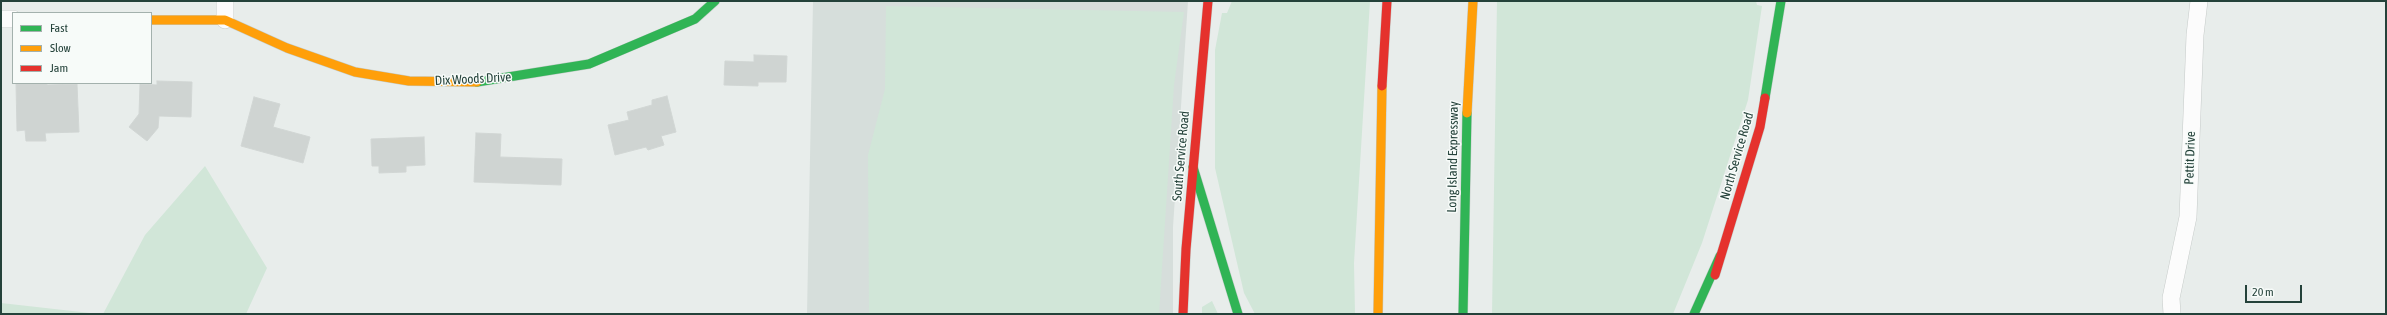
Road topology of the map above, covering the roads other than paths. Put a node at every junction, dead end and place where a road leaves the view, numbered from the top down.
1 (225, 1) edge
2 (715, 1) edge
3 (1208, 1) edge
4 (1388, 1) edge
5 (1473, 1) edge
6 (1781, 1) edge
7 (2198, 1) edge
8 (1, 19) edge
9 (12, 20) edge
10 (152, 20) edge
11 (225, 20) junction
12 (1193, 167) junction
13 (1720, 256) junction
14 (1183, 314) edge
15 (1238, 314) edge
16 (1378, 314) edge
17 (1463, 314) edge
18 (1694, 314) edge
19 (1703, 314) edge
20 (2172, 314) edge

1 - 11 street
2 - 11 main road, Dix Woods Drive
3 - 12 main road, South Service Road
4 - 16 main road
5 - 17 main road, Long Island Expressway
6 - 13 main road, North Service Road
7 - 20 street, Pettit Drive
8 - 9 street
10 - 11 main road, Dix Woods Drive
12 - 14 main road, South Service Road
12 - 15 main road
13 - 18 main road
13 - 19 main road, North Service Road

